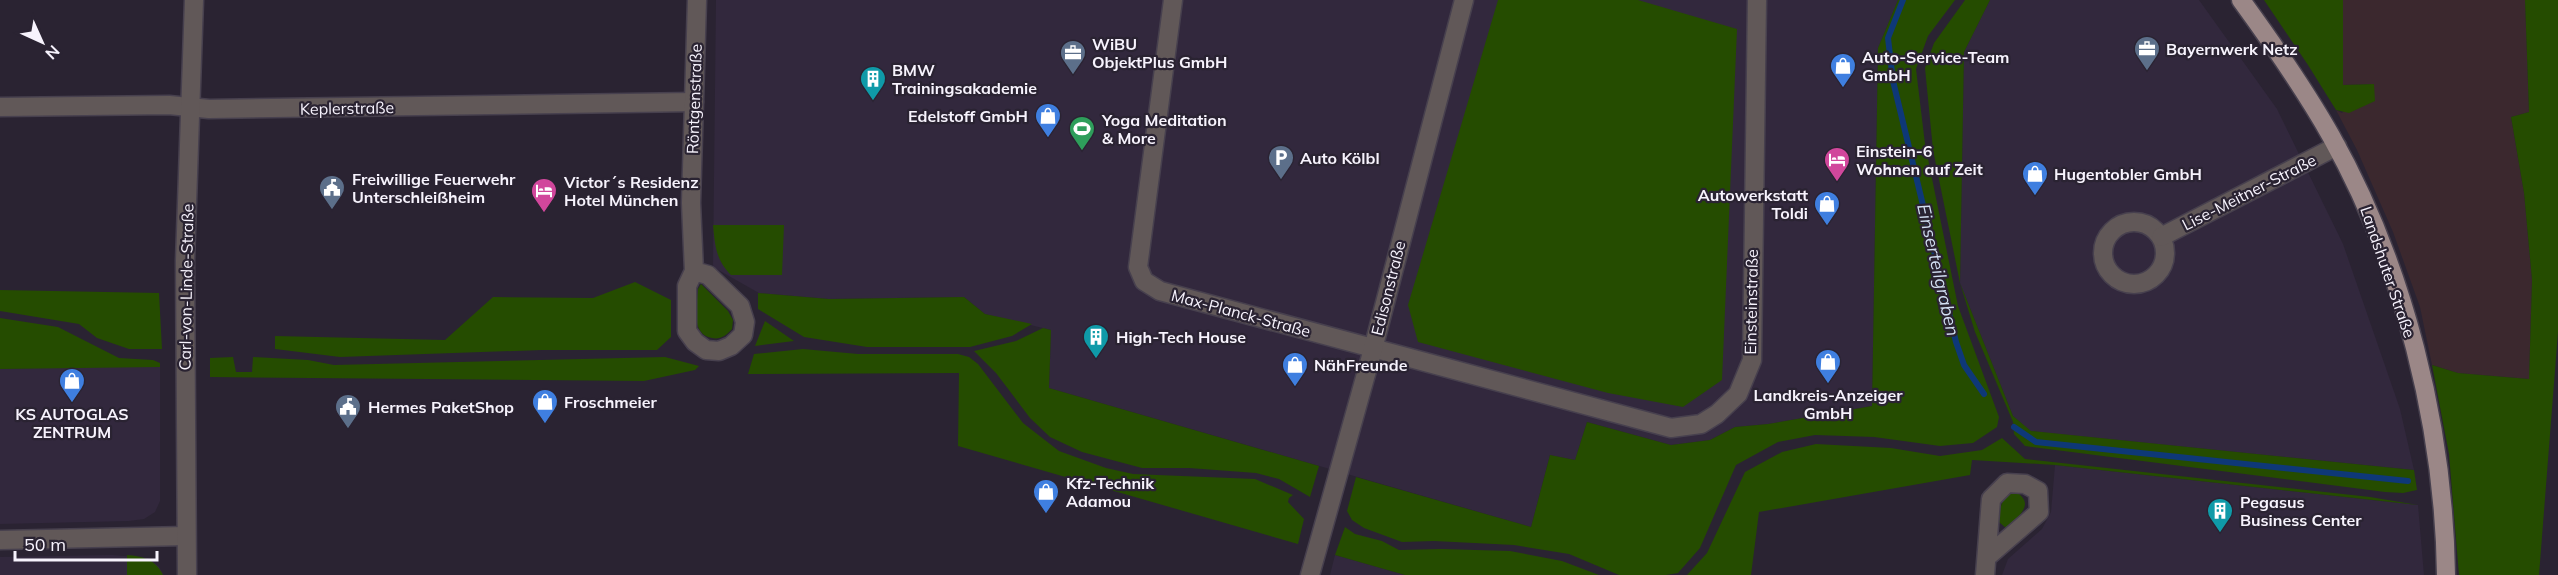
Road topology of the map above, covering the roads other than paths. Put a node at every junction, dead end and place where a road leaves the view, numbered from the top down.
1 (194, 0) edge
2 (697, 0) edge
3 (1173, 0) edge
4 (1464, 0) edge
5 (1757, 0) edge
6 (2241, 0) edge
7 (694, 102) junction
8 (0, 107) edge
9 (189, 107) junction
10 (2337, 146) junction
11 (2161, 237) dead end
12 (694, 271) dead end
13 (1372, 349) junction
14 (186, 536) junction
15 (0, 540) edge
16 (187, 575) edge
17 (1310, 575) edge
18 (2446, 575) edge

1 - 9 street, Carl-von-Linde-Straße
2 - 7 street, Röntgenstraße
3 - 13 street, Max-Planck-Straße
4 - 13 street, Edisonstraße
5 - 13 street, Einsteinstraße
6 - 10 main road, Landshuter Straße
7 - 9 street, Keplerstraße
7 - 12 street, Röntgenstraße
8 - 9 street, Keplerstraße
9 - 14 street, Carl-von-Linde-Straße
10 - 11 street, Lise-Meitner-Straße
10 - 18 main road, Landshuter Straße
13 - 17 street, Edisonstraße
14 - 15 street
14 - 16 street, Carl-von-Linde-Straße

